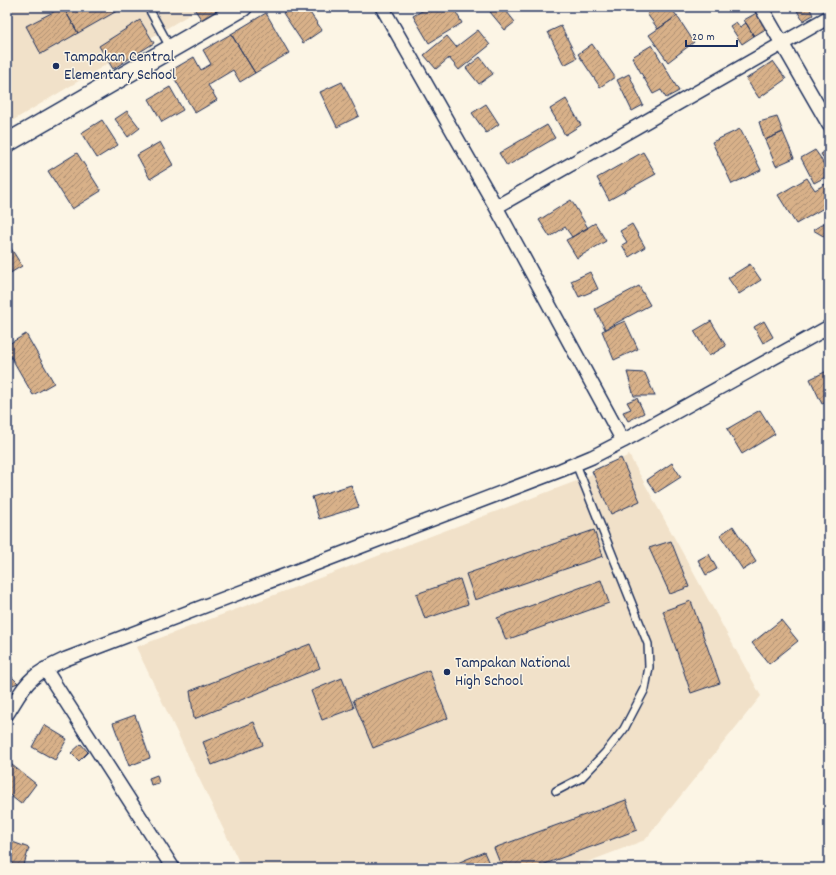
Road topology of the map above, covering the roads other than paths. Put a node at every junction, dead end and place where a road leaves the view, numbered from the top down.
1 (148, 7) edge
2 (243, 7) edge
3 (382, 7) edge
4 (761, 7) edge
5 (829, 16) edge
6 (782, 44) junction
7 (171, 49) junction
8 (829, 125) edge
9 (7, 143) edge
10 (496, 207) junction
11 (829, 327) edge
12 (623, 441) junction
13 (576, 464) junction
14 (45, 669) junction
15 (7, 714) edge
16 (556, 791) dead end
17 (173, 868) edge

1 - 7 lane
2 - 7 main road
3 - 10 street
4 - 6 street
5 - 6 street
6 - 8 street
6 - 10 street
7 - 9 main road
10 - 12 street
11 - 12 street
12 - 13 street
13 - 14 street
13 - 16 lane
14 - 15 street
14 - 17 street

